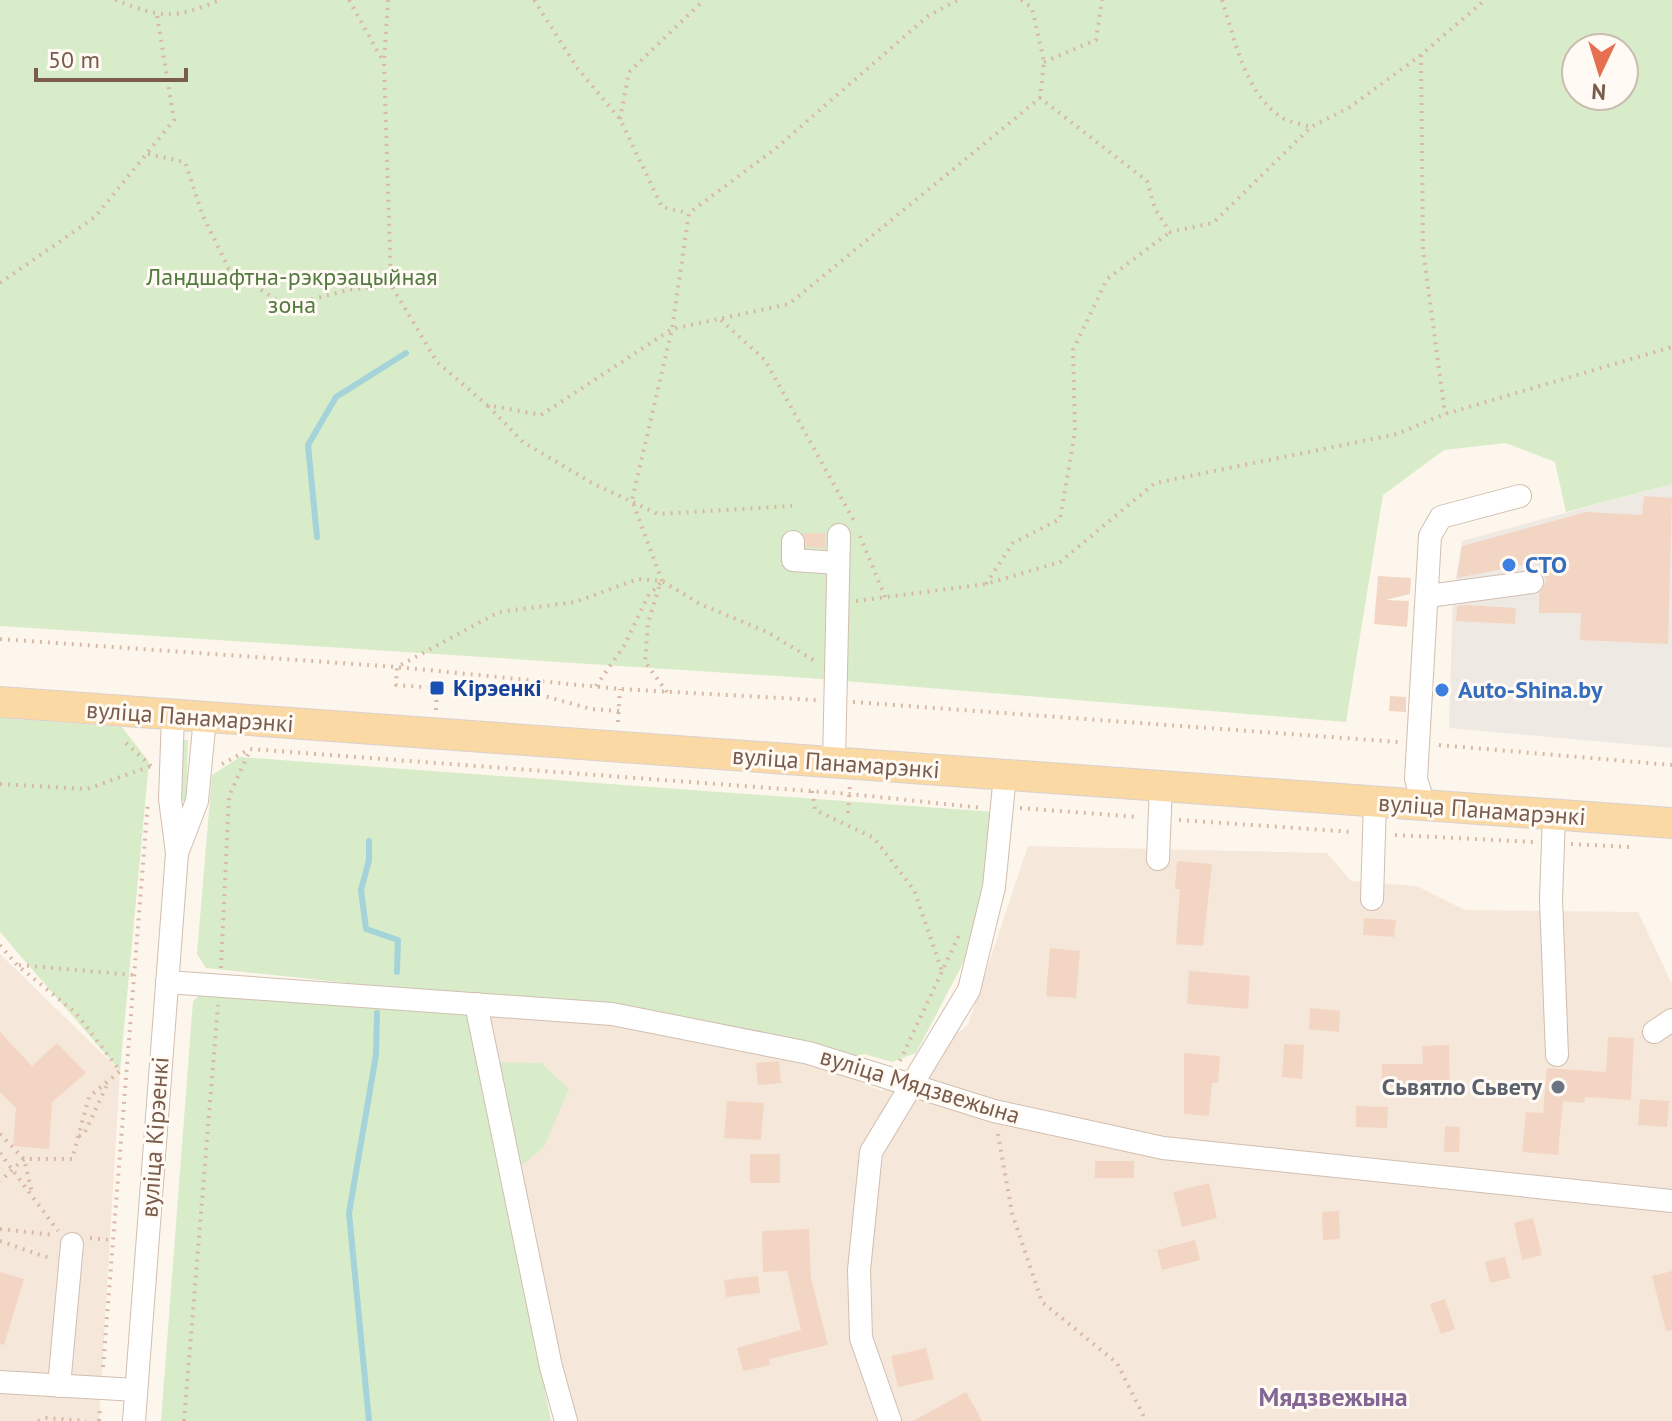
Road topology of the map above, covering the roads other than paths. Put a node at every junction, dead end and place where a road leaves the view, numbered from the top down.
1 (1520, 496) dead end
2 (839, 535) dead end
3 (793, 542) dead end
4 (838, 563) junction
5 (1532, 582) dead end
6 (1428, 596) junction
7 (0, 702) edge
8 (173, 716) junction
9 (205, 718) junction
10 (834, 762) junction
11 (1005, 775) junction
12 (1161, 785) junction
13 (1375, 801) junction
14 (1424, 805) junction
15 (1672, 823) edge
16 (1553, 829) junction
17 (177, 853) junction
18 (1158, 859) dead end
19 (1372, 899) dead end
20 (167, 982) junction
21 (476, 1004) junction
22 (1557, 1055) dead end
23 (900, 1083) junction
24 (1672, 1201) edge
25 (64, 1247) road end
26 (0, 1382) edge
27 (59, 1386) junction
28 (136, 1390) junction
29 (134, 1421) edge
30 (566, 1421) edge
31 (890, 1421) edge

1 - 6 street
2 - 4 street
3 - 4 street
4 - 10 street
5 - 6 street
6 - 14 street
7 - 8 main road, вуліца Панамарэнкі
8 - 9 main road, вуліца Панамарэнкі
8 - 17 street, вуліца Кірэенкі
9 - 10 main road, вуліца Панамарэнкі
9 - 17 street, вуліца Кірэенкі
10 - 11 main road, вуліца Панамарэнкі
11 - 12 main road, вуліца Панамарэнкі
11 - 23 street
12 - 13 main road, вуліца Панамарэнкі
12 - 18 street
13 - 14 main road, вуліца Панамарэнкі
13 - 19 street
14 - 16 main road, вуліца Панамарэнкі
15 - 16 main road, вуліца Панамарэнкі
16 - 22 street
17 - 20 street, вуліца Кірэенкі
20 - 21 street, вуліца Мядзвежына
20 - 28 street, вуліца Кірэенкі
21 - 23 street, вуліца Мядзвежына
21 - 30 street
23 - 24 street, вуліца Мядзвежына
23 - 31 street
25 - 27 street
26 - 27 street
27 - 28 street
28 - 29 street, вуліца Кірэенкі

